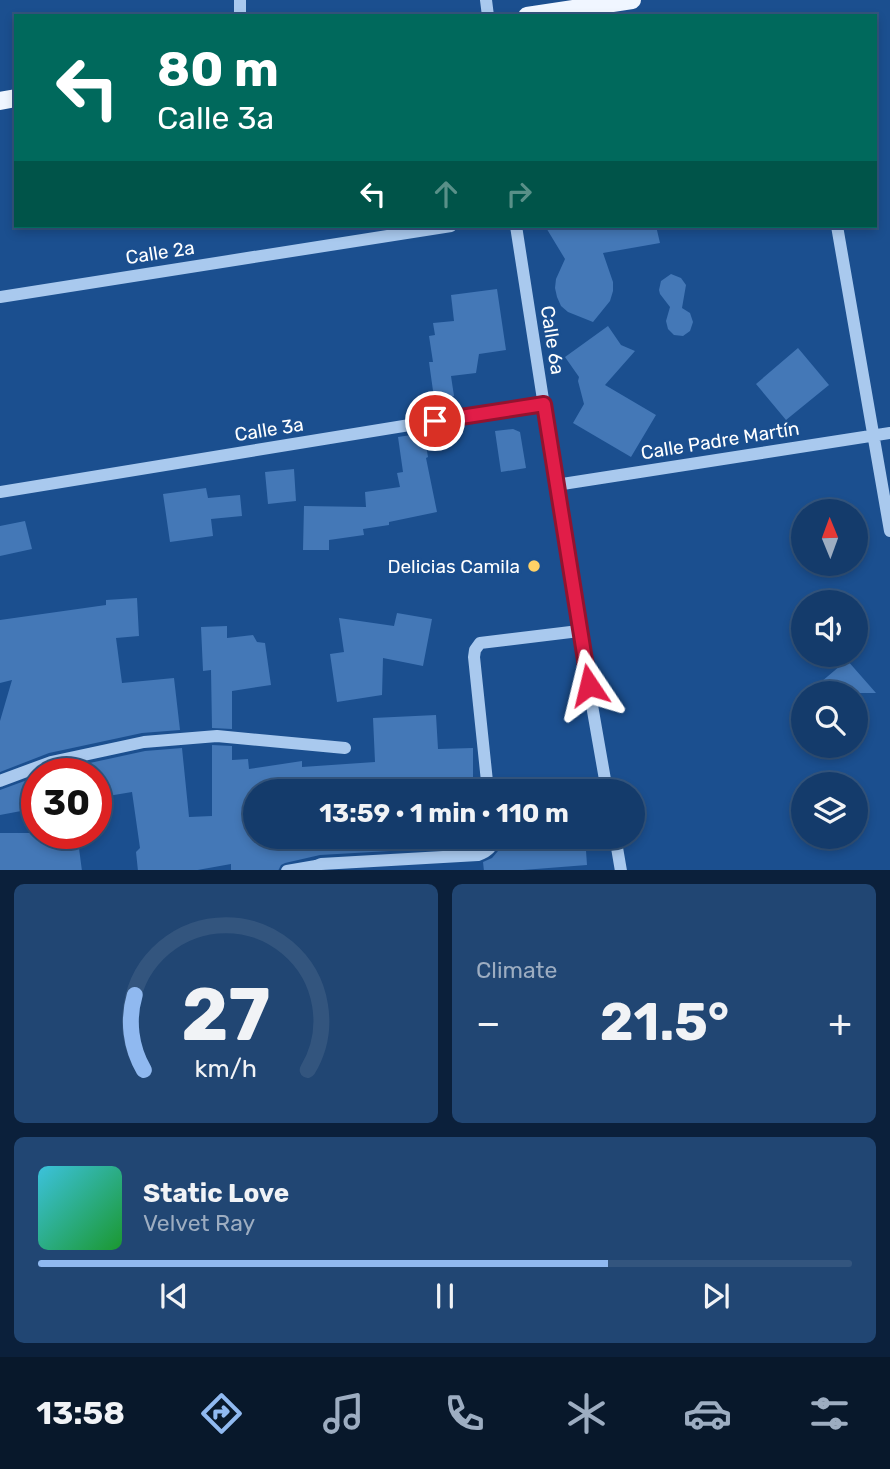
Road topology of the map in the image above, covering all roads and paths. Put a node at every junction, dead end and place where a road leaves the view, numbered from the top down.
1 (632, 0) edge
2 (604, 2) edge
3 (538, 14) edge
4 (438, 228) edge
5 (516, 228) edge
6 (837, 228) edge
7 (0, 297) edge
8 (544, 404) junction
9 (890, 433) edge
10 (873, 436) junction
11 (556, 485) junction
12 (0, 492) edge
13 (890, 531) edge
14 (579, 631) junction
15 (345, 748) dead end
16 (487, 779) edge
17 (605, 779) edge
18 (0, 781) edge
19 (489, 849) edge
20 (617, 849) edge
21 (287, 870) edge
22 (621, 870) edge

1 - 2 main road
2 - 3 main road
4 - 7 street, Calle 2a
5 - 8 street, Calle 6a
6 - 10 street
8 - 11 street, Calle 6a
8 - 12 street, Calle 3a
9 - 10 street, Calle Padre Martín
10 - 11 street, Calle Padre Martín
10 - 13 street
11 - 14 street, Calle 6a
14 - 16 street
14 - 17 street, Calle 6a
15 - 18 street
19 - 21 street
20 - 22 street

